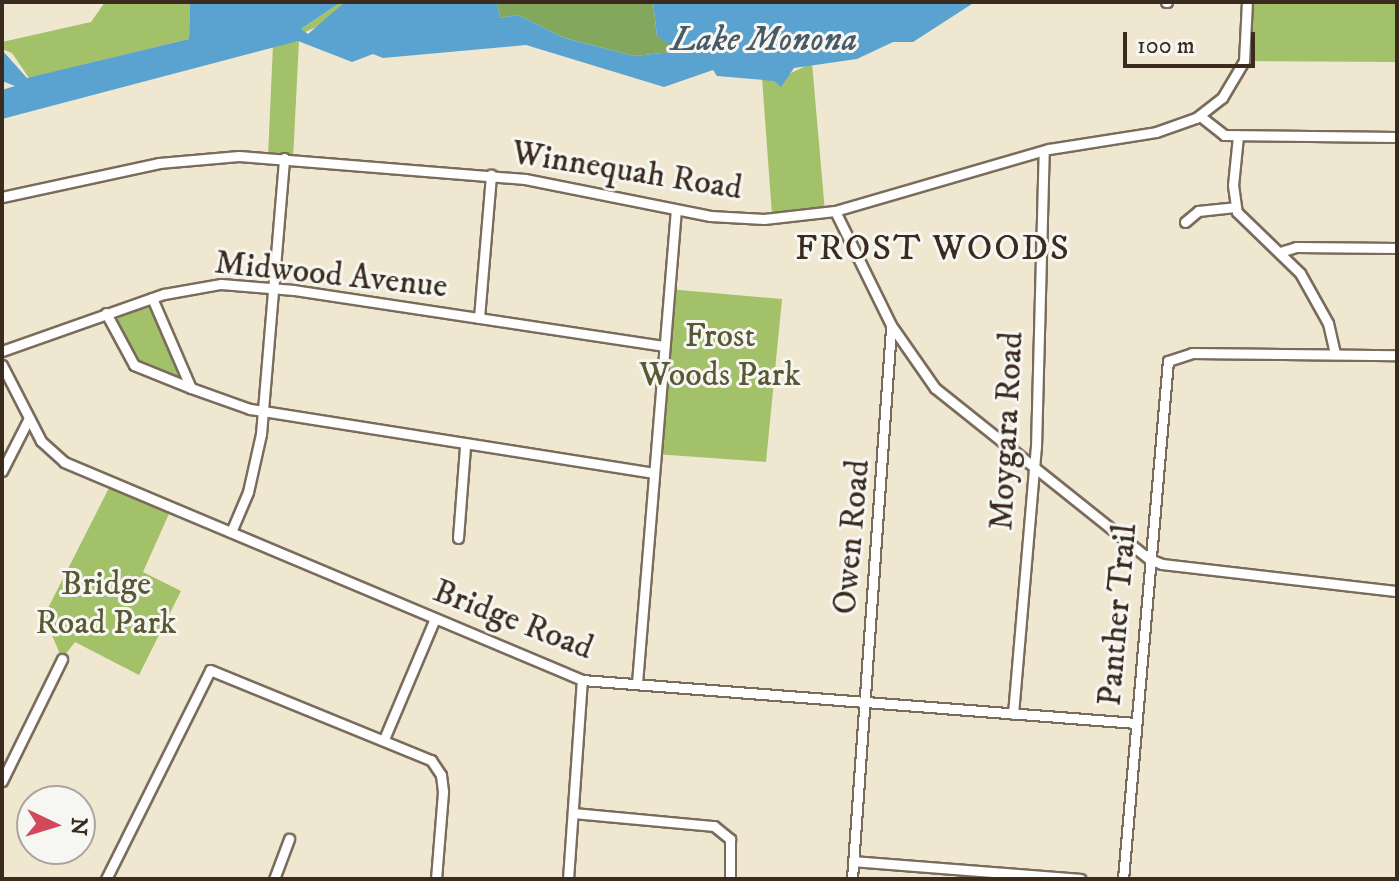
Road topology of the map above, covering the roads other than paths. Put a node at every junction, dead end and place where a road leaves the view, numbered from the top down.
1 (1247, 2) edge
2 (1200, 116) junction
3 (1238, 136) junction
4 (1397, 137) edge
5 (1044, 151) junction
6 (284, 158) junction
7 (491, 175) junction
8 (2, 197) edge
9 (1235, 207) junction
10 (676, 211) junction
11 (835, 211) junction
12 (1185, 222) dead end
13 (1397, 248) edge
14 (1280, 252) junction
15 (274, 287) junction
16 (152, 298) junction
17 (106, 313) junction
18 (479, 318) junction
19 (891, 325) junction
20 (664, 346) junction
21 (2, 351) edge
22 (891, 354) junction
23 (1335, 354) junction
24 (1397, 355) edge
25 (2, 365) edge
26 (917, 367) junction
27 (191, 388) junction
28 (264, 414) junction
29 (29, 418) junction
30 (465, 447) junction
31 (1034, 465) junction
32 (2, 471) edge
33 (653, 473) junction
34 (231, 532) junction
35 (458, 538) dead end
36 (1149, 559) junction
37 (1397, 591) edge
38 (435, 618) junction
39 (62, 659) dead end
40 (582, 680) junction
41 (637, 683) junction
42 (866, 701) junction
43 (1013, 714) junction
44 (1136, 723) junction
45 (384, 739) junction
46 (2, 781) edge
47 (573, 813) junction
48 (289, 839) dead end
49 (853, 861) junction
50 (106, 879) edge
51 (274, 879) edge
52 (436, 879) edge
53 (568, 879) edge
54 (730, 879) edge
55 (852, 879) edge
56 (1080, 879) edge
57 (1123, 879) edge

1 - 2 street, Winnequah Road
2 - 3 street
2 - 5 street, Winnequah Road
3 - 4 street
3 - 9 street
5 - 11 street, Winnequah Road
5 - 31 street, Moygara Road
6 - 7 street, Winnequah Road
6 - 8 street, Winnequah Road
6 - 15 street
7 - 10 street, Winnequah Road
7 - 18 street
9 - 12 street
9 - 14 street
10 - 11 street, Winnequah Road
10 - 20 street
11 - 19 street, Owen Road
13 - 14 street
14 - 23 street
15 - 16 street, Midwood Avenue
15 - 18 street, Midwood Avenue
15 - 28 street
16 - 17 street, Midwood Avenue
16 - 27 street
17 - 21 street, Midwood Avenue
17 - 27 street
18 - 20 street, Midwood Avenue
19 - 22 street, Owen Road
19 - 26 street
20 - 33 street
22 - 26 street
22 - 42 street, Owen Road
23 - 24 street
23 - 36 street, Panther Trail
25 - 29 street, Bridge Road
26 - 31 street
27 - 28 street
28 - 30 street
28 - 34 street
29 - 32 street
29 - 34 street, Bridge Road
30 - 33 street
30 - 35 street
31 - 36 street
31 - 43 street, Moygara Road
33 - 41 street
34 - 38 street, Bridge Road
36 - 37 street
36 - 44 street, Panther Trail
38 - 40 street, Bridge Road
38 - 45 street
39 - 46 street
40 - 41 street, Bridge Road
40 - 47 street
41 - 42 street, Bridge Road
42 - 43 street, Bridge Road
42 - 49 street, Owen Road
43 - 44 street, Bridge Road
44 - 57 street, Panther Trail
45 - 50 street
45 - 52 street
47 - 53 street
47 - 54 street
48 - 51 street
49 - 55 street, Owen Road
49 - 56 street

